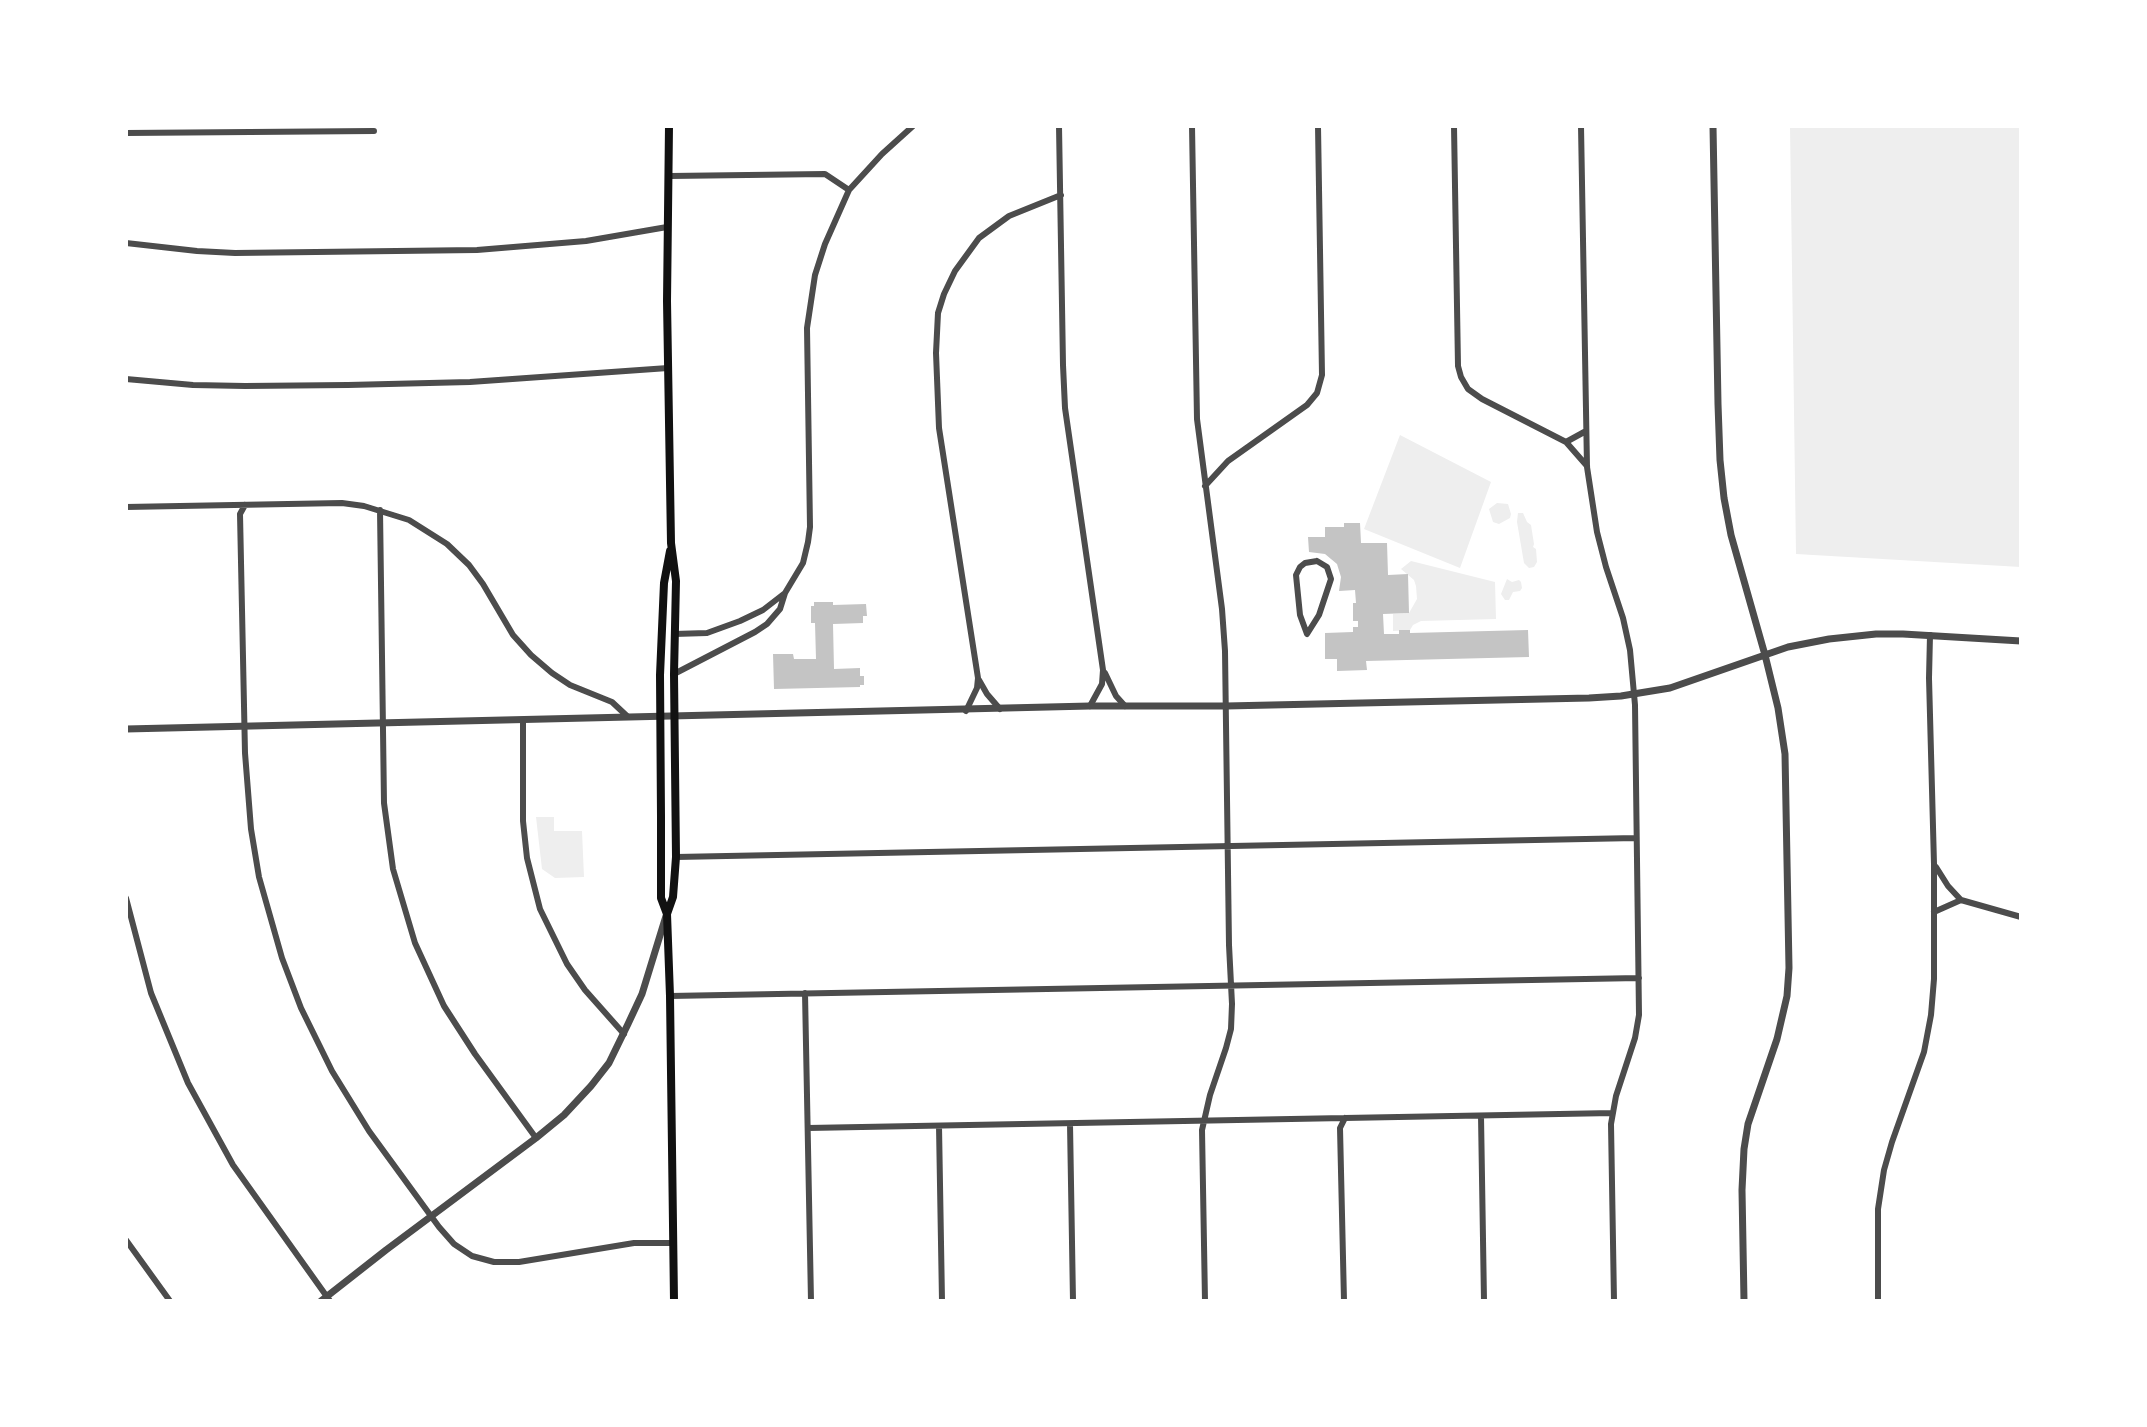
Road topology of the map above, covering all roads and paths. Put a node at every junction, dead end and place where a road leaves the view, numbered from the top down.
1 (669, 126) edge
2 (913, 126) edge
3 (1059, 126) edge
4 (1192, 126) edge
5 (1318, 126) edge
6 (1454, 126) edge
7 (1581, 126) edge
8 (1713, 126) edge
9 (374, 131) dead end
10 (126, 133) edge
11 (670, 176) junction
12 (849, 190) junction
13 (1061, 195) junction
14 (667, 227) junction
15 (126, 243) edge
16 (668, 368) junction
17 (126, 379) edge
18 (1586, 431) junction
19 (1566, 442) junction
20 (1587, 467) junction
21 (1205, 486) junction
22 (245, 505) junction
23 (126, 507) edge
24 (380, 510) junction
25 (671, 543) junction
26 (785, 593) junction
27 (674, 634) junction
28 (1307, 634) joint
29 (1930, 635) junction
30 (2021, 641) edge
31 (1765, 655) junction
32 (1103, 670) junction
33 (674, 674) junction
34 (978, 678) junction
35 (1635, 694) junction
36 (1090, 706) junction
37 (1125, 706) junction
38 (1226, 706) junction
39 (1000, 709) junction
40 (966, 711) junction
41 (674, 715) junction
42 (627, 716) junction
43 (660, 716) junction
44 (523, 720) junction
45 (383, 723) junction
46 (244, 726) junction
47 (126, 729) edge
48 (1636, 838) junction
49 (1228, 846) junction
50 (676, 857) junction
51 (1934, 864) junction
52 (126, 898) edge
53 (1961, 900) junction
54 (1934, 912) junction
55 (667, 914) junction
56 (2021, 917) edge
57 (1639, 978) junction
58 (1231, 985) junction
59 (805, 993) junction
60 (670, 996) junction
61 (624, 1034) junction
62 (1613, 1113) junction
63 (1481, 1116) junction
64 (1345, 1118) junction
65 (1204, 1121) junction
66 (1070, 1124) junction
67 (939, 1126) junction
68 (808, 1128) junction
69 (536, 1138) junction
70 (431, 1217) junction
71 (126, 1240) edge
72 (674, 1243) junction
73 (326, 1299) edge
74 (170, 1301) edge
75 (674, 1301) edge
76 (811, 1301) edge
77 (942, 1301) edge
78 (1073, 1301) edge
79 (1205, 1301) edge
80 (1344, 1301) edge
81 (1484, 1301) edge
82 (1614, 1301) edge
83 (1744, 1301) edge
84 (1878, 1301) edge

1 - 11 main road
2 - 12 street
3 - 13 street
4 - 21 street
5 - 21 street
6 - 19 street
7 - 18 street
8 - 31 street
9 - 10 street
11 - 12 street
11 - 14 main road
12 - 26 street
13 - 32 street
13 - 34 street
14 - 15 street
14 - 16 main road
16 - 17 street
16 - 25 main road
18 - 19 street
18 - 20 street
19 - 20 street
20 - 35 street
21 - 38 street
22 - 23 street
22 - 24 street
22 - 46 street
24 - 42 street
24 - 45 street
25 - 27 main road
25 - 43 main road
26 - 27 street
26 - 33 street
27 - 33 main road
28 - 28 street
29 - 30 street
29 - 31 street
29 - 51 street
31 - 35 street
31 - 83 street
32 - 36 street
32 - 37 street
33 - 41 main road
34 - 39 street
34 - 40 street
35 - 38 street
35 - 48 street
36 - 37 street
36 - 39 street
37 - 38 street
38 - 49 street
39 - 40 street
40 - 41 street
41 - 43 street
41 - 50 main road
42 - 43 street
42 - 44 street
43 - 55 main road
44 - 45 street
44 - 61 street
45 - 46 street
45 - 69 street
46 - 47 street
46 - 70 street
48 - 49 street
48 - 57 street
49 - 50 street
49 - 58 street
50 - 55 main road
51 - 53 street
51 - 54 street
52 - 73 street
53 - 54 street
53 - 56 street
54 - 84 street
55 - 60 main road
55 - 61 street
57 - 58 street
57 - 62 street
58 - 59 street
58 - 65 street
59 - 60 street
59 - 68 street
60 - 72 main road
61 - 69 street
62 - 63 street
62 - 82 street
63 - 64 street
63 - 81 street
64 - 65 street
64 - 80 street
65 - 66 street
65 - 79 street
66 - 67 street
66 - 78 street
67 - 68 street
67 - 77 street
68 - 76 street
69 - 70 street
70 - 72 street
70 - 73 street
71 - 74 street
72 - 75 main road

